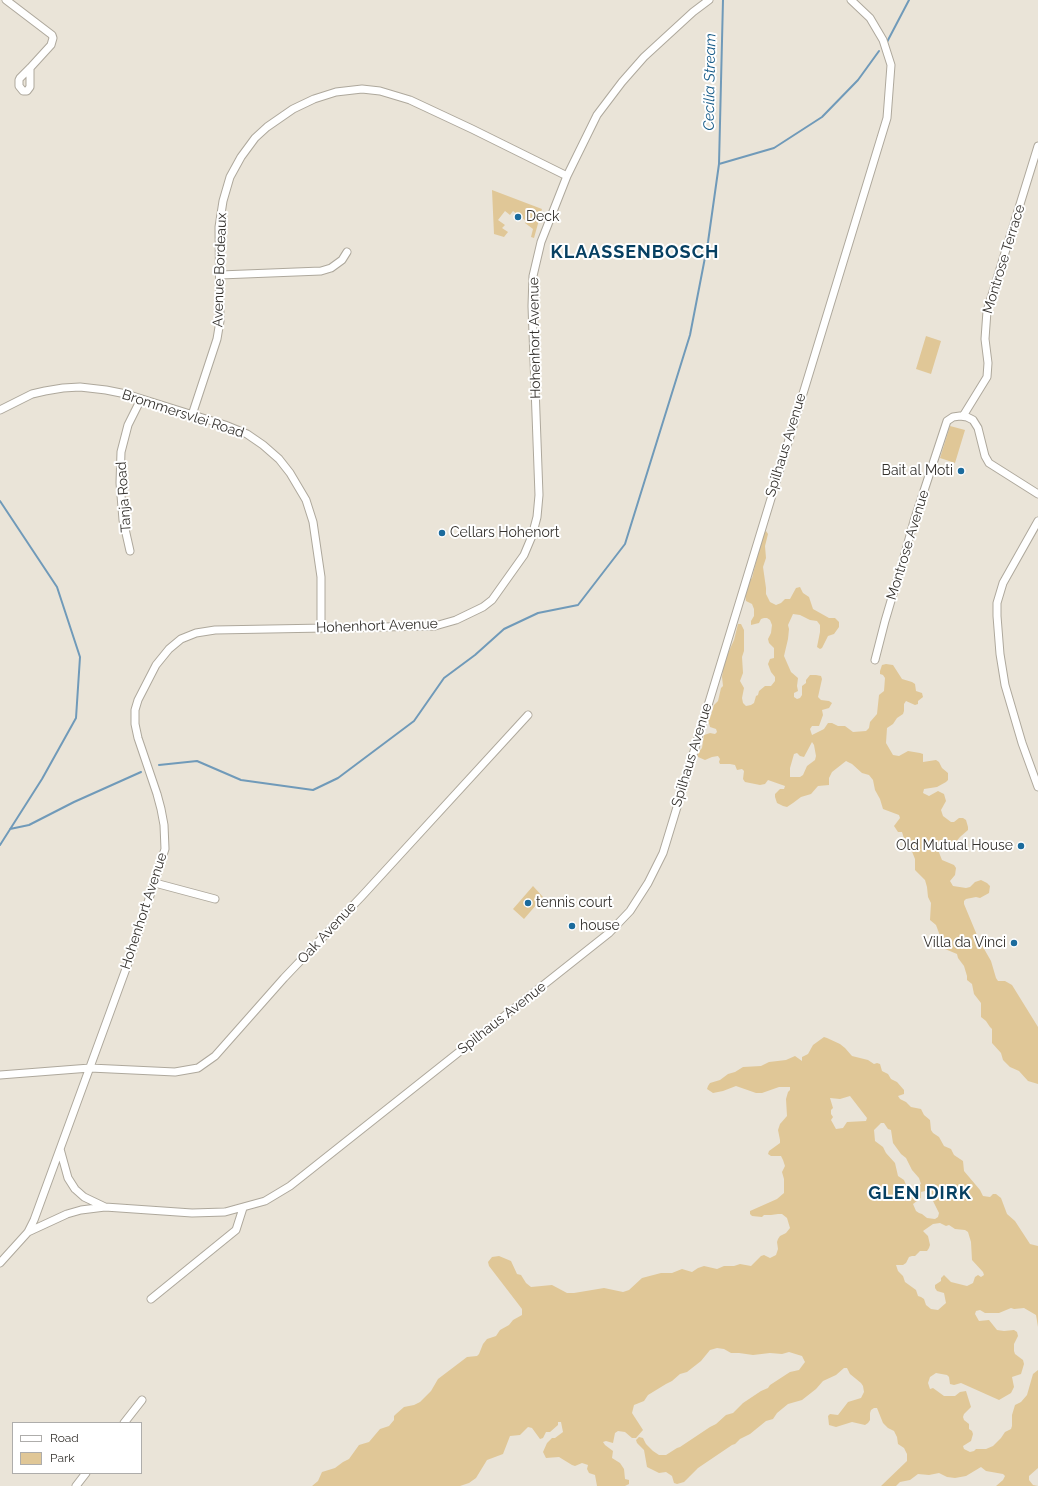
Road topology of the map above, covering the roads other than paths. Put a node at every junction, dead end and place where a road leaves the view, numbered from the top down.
1 (6, 0) edge
2 (709, 0) edge
3 (851, 0) edge
4 (30, 68) dead end
5 (1038, 146) edge
6 (567, 176) junction
7 (347, 252) dead end
8 (220, 275) junction
9 (141, 399) junction
10 (0, 410) edge
11 (192, 415) junction
12 (964, 416) junction
13 (1038, 494) edge
14 (1038, 521) edge
15 (130, 551) dead end
16 (321, 628) junction
17 (875, 660) dead end
18 (528, 715) dead end
19 (1038, 787) edge
20 (155, 883) junction
21 (215, 898) dead end
22 (90, 1068) junction
23 (0, 1075) edge
24 (60, 1149) junction
25 (105, 1207) junction
26 (243, 1208) junction
27 (28, 1232) junction
28 (0, 1263) edge
29 (151, 1299) dead end
30 (142, 1400) dead end
31 (125, 1422) edge
32 (85, 1474) edge
33 (76, 1486) edge

1 - 4 street
2 - 6 street, Hohenhort Avenue
3 - 26 street, Spilhaus Avenue
5 - 12 street, Montrose Terrace
6 - 8 street, Avenue Bordeaux
6 - 16 street, Hohenhort Avenue
7 - 8 street
8 - 11 street, Avenue Bordeaux
9 - 10 street, Brommersvlei Road
9 - 11 street, Brommersvlei Road
9 - 15 street, Tanja Road
11 - 16 street, Brommersvlei Road
12 - 13 street
12 - 17 street, Montrose Avenue
14 - 19 street
16 - 20 street, Hohenhort Avenue
18 - 22 street, Oak Avenue
20 - 21 street
20 - 22 street, Hohenhort Avenue
22 - 23 street, Oak Avenue
22 - 24 street, Hohenhort Avenue
24 - 25 street, Spilhaus Avenue
24 - 27 street, Hohenhort Avenue
25 - 26 street, Spilhaus Avenue
25 - 27 street, Spilhaus Avenue
26 - 29 street
27 - 28 street
30 - 31 street
32 - 33 street

